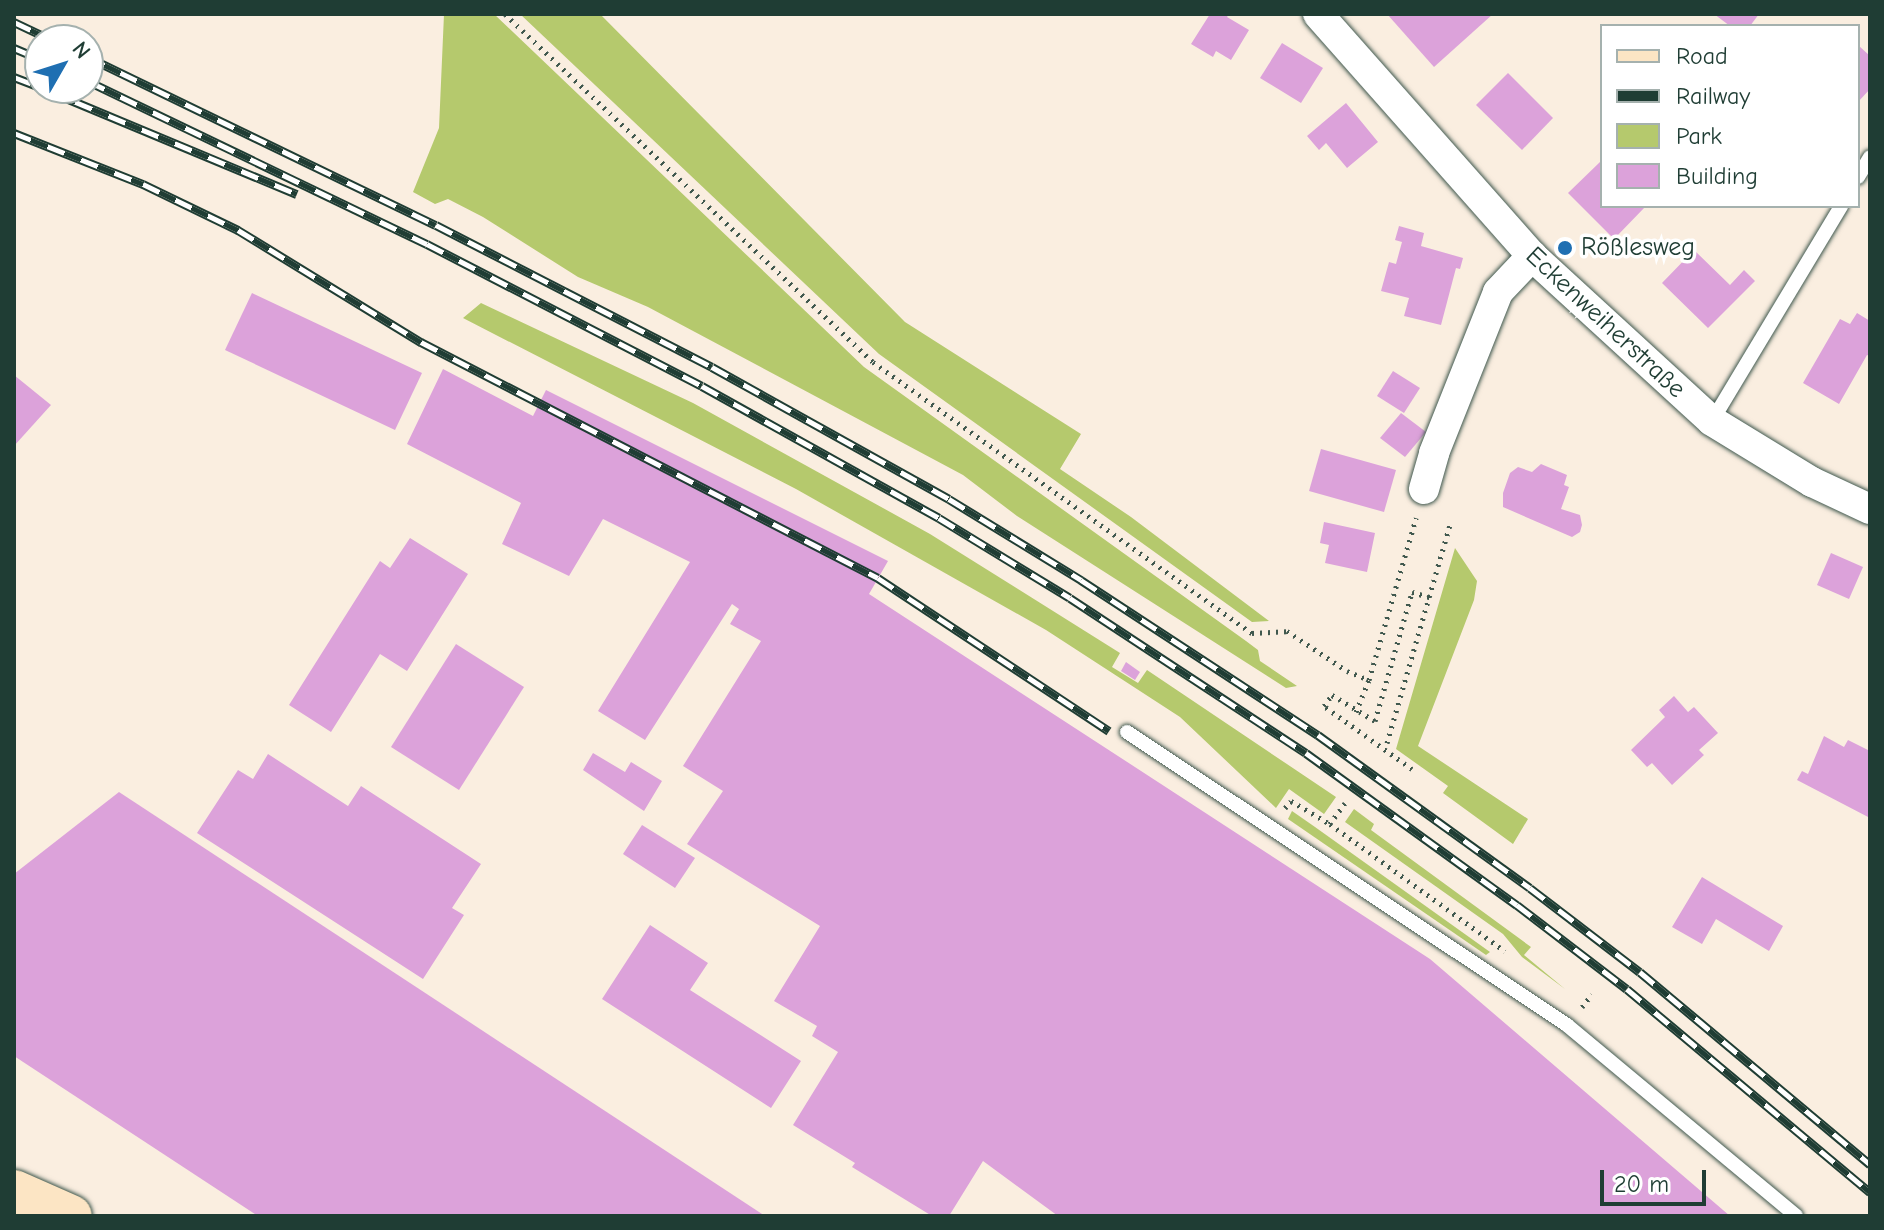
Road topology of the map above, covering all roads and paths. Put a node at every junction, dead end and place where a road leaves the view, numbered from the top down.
1 (505, 14) edge
2 (1318, 14) edge
3 (1840, 208) edge
4 (1532, 256) junction
5 (1712, 421) junction
6 (1424, 489) joint
7 (1870, 509) edge
8 (1451, 521) dead end
9 (1430, 597) junction
10 (1369, 680) junction
11 (1356, 712) junction
12 (1127, 732) dead end
13 (1387, 743) dead end
14 (1412, 769) dead end
15 (1345, 803) dead end
16 (1297, 805) dead end
17 (1330, 824) junction
18 (1497, 943) dead end
19 (14, 1191) edge
20 (71, 1216) edge
21 (1796, 1216) edge

1 - 10 path
2 - 4 street, Eckenweiherstraße
3 - 5 lane
4 - 5 street, Eckenweiherstraße
4 - 6 street
5 - 7 street, Eckenweiherstraße
6 - 10 path
8 - 9 path
9 - 11 path
9 - 13 path
10 - 11 path
11 - 14 path
12 - 21 lane
15 - 17 path
16 - 17 path
17 - 18 path
19 - 20 street

